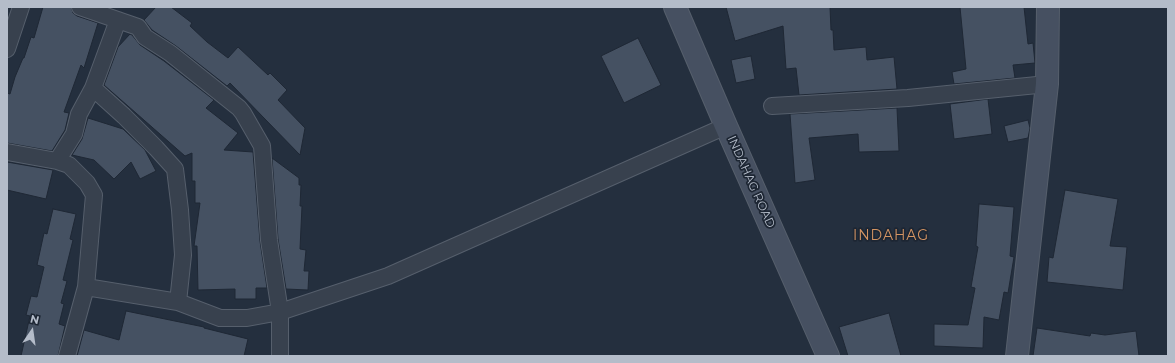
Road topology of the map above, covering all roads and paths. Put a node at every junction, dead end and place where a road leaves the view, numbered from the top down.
1 (21, 7) edge
2 (80, 7) edge
3 (675, 7) edge
4 (1048, 7) edge
5 (118, 20) junction
6 (7, 49) edge
7 (1048, 84) junction
8 (93, 88) junction
9 (772, 106) dead end
10 (726, 126) junction
11 (7, 152) edge
12 (57, 160) junction
13 (86, 287) junction
14 (178, 302) junction
15 (280, 312) junction
16 (67, 356) edge
17 (280, 356) edge
18 (828, 356) edge
19 (1017, 356) edge

1 - 6 street
2 - 5 street
3 - 10 main road, INDAHAG ROAD
4 - 7 main road
5 - 8 street
5 - 15 street
7 - 9 street
7 - 19 main road
8 - 12 street
8 - 14 street
10 - 15 street
10 - 18 main road, INDAHAG ROAD
11 - 12 street
12 - 13 street
13 - 14 street
13 - 16 street
14 - 15 street
15 - 17 street

